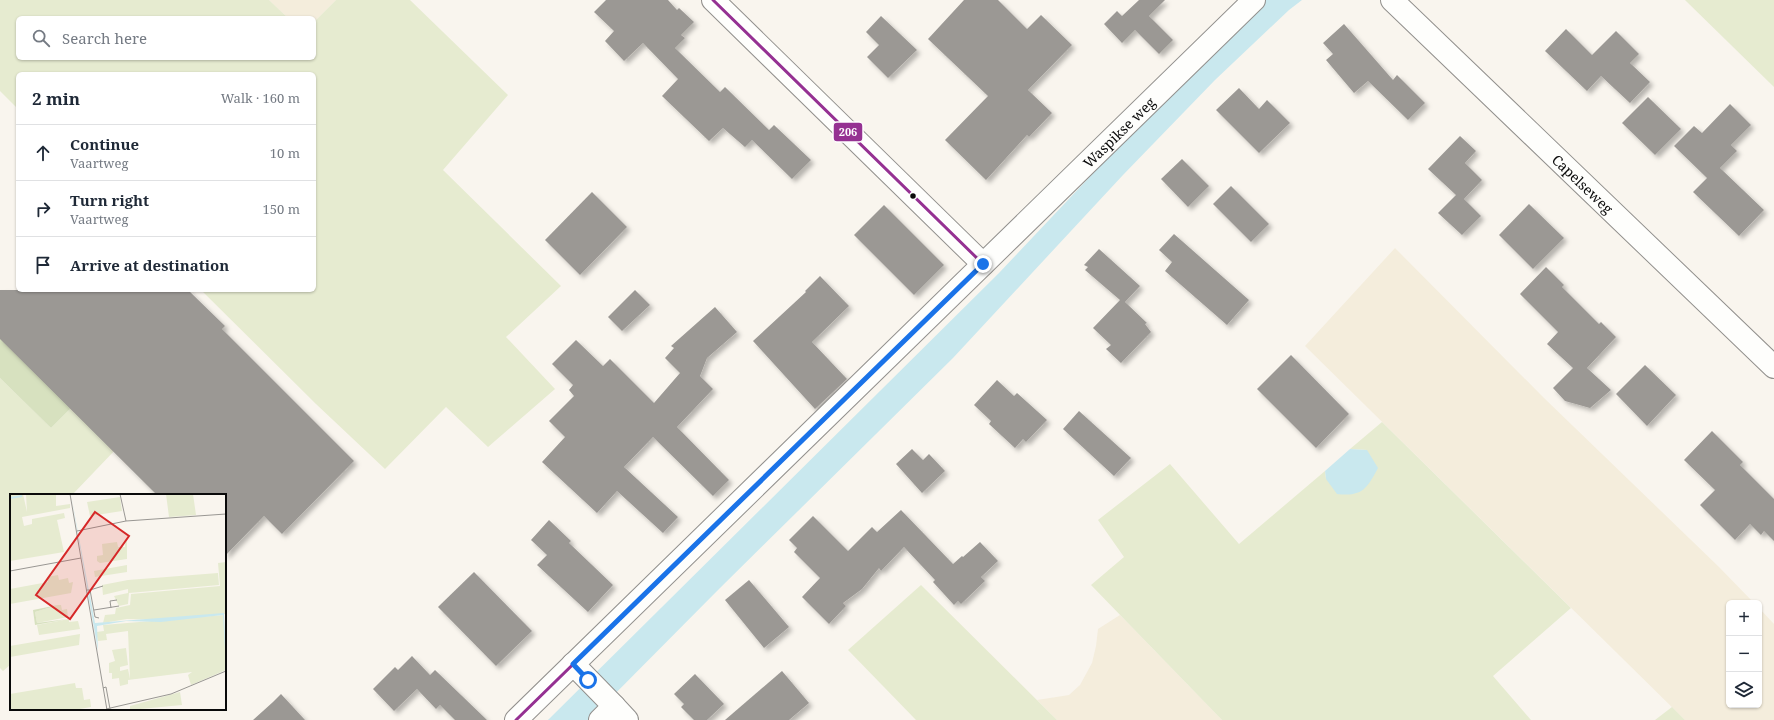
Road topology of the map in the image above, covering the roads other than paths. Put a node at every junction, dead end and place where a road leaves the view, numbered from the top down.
1 (713, 0) edge
2 (1254, 0) edge
3 (1392, 0) edge
4 (983, 264) junction
5 (1774, 367) edge
6 (573, 664) junction
7 (612, 711) edge
8 (516, 720) edge

1 - 4 street
2 - 4 street, Waspikse weg
3 - 5 street, Capelseweg
4 - 6 street, Waspikse weg
6 - 7 street
6 - 8 street, Waspikse weg

